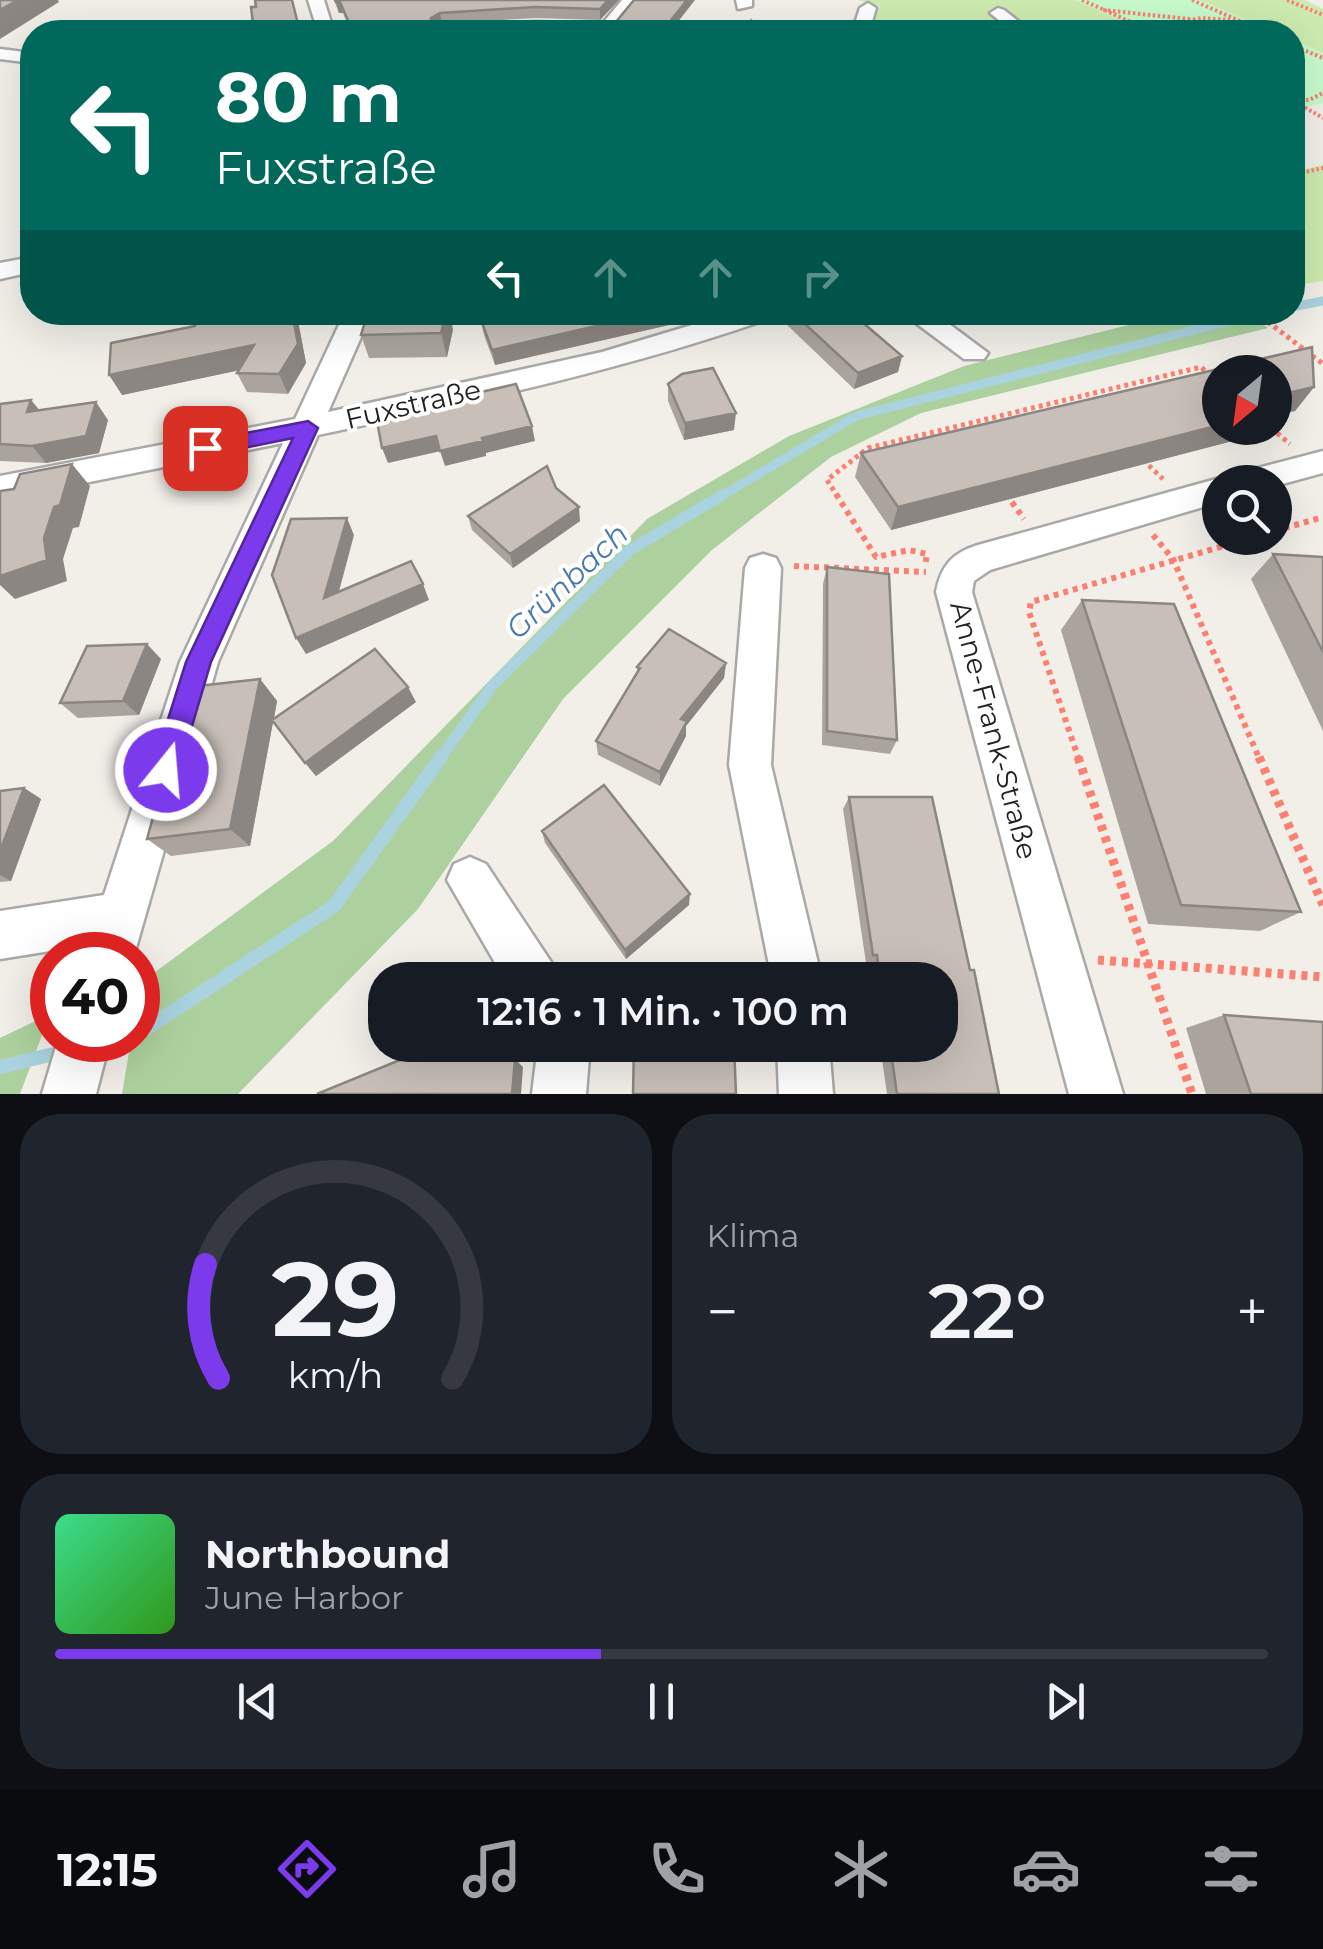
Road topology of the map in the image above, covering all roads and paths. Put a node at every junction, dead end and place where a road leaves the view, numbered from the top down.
1 (631, 0) edge
2 (1082, 0) edge
3 (1192, 0) edge
4 (1287, 0) edge
5 (868, 8) dead end
6 (1102, 10) junction
7 (998, 14) dead end
8 (1323, 15) edge
9 (1189, 19) joint
10 (614, 20) edge
11 (864, 20) edge
12 (1007, 20) edge
13 (1125, 20) edge
14 (1206, 20) edge
15 (1237, 20) edge
16 (352, 325) edge
17 (726, 325) edge
18 (933, 325) edge
19 (1270, 325) edge
20 (974, 353) dead end
21 (1323, 364) edge
22 (1202, 368) edge
23 (1078, 395) junction
24 (1092, 408) edge
25 (952, 425) junction
26 (308, 428) junction
27 (963, 439) edge
28 (1132, 448) edge
29 (1323, 462) edge
30 (1292, 470) edge
31 (997, 483) edge
32 (0, 488) edge
33 (1202, 495) edge
34 (1136, 515) junction
35 (1323, 518) edge
36 (1292, 526) edge
37 (1042, 541) junction
38 (1202, 551) edge
39 (1173, 559) junction
40 (763, 568) joint
41 (940, 573) junction
42 (470, 880) dead end
43 (1323, 905) edge
44 (116, 932) edge
45 (0, 936) edge
46 (30, 936) edge
47 (1057, 958) junction
48 (522, 962) edge
49 (793, 962) edge
50 (1150, 963) junction
51 (1323, 977) edge
52 (562, 1062) edge
53 (804, 1062) edge
54 (559, 1094) edge
55 (806, 1094) edge
56 (1096, 1094) edge
57 (1192, 1094) edge

1 - 10 street
2 - 6 path
3 - 15 path
4 - 8 path
5 - 11 street
6 - 9 path
6 - 13 path
7 - 12 street
9 - 14 path
16 - 26 street
17 - 26 street, Fuxstraße
18 - 20 street
19 - 21 path
22 - 23 path
23 - 24 path
23 - 25 path
25 - 27 path
25 - 41 path
26 - 32 street, Fuxstraße
26 - 44 street
28 - 33 path
29 - 30 street
31 - 37 path
33 - 34 street, Anne-Frank-Straße
34 - 37 street, Anne-Frank-Straße
34 - 39 path
35 - 36 path
37 - 41 street, Anne-Frank-Straße
38 - 39 path
39 - 43 path
39 - 50 path
40 - 41 path
40 - 49 street
41 - 47 street, Anne-Frank-Straße
42 - 48 street
45 - 46 street
47 - 50 path
47 - 56 street, Anne-Frank-Straße
50 - 51 path
50 - 57 path
52 - 54 street
53 - 55 street

